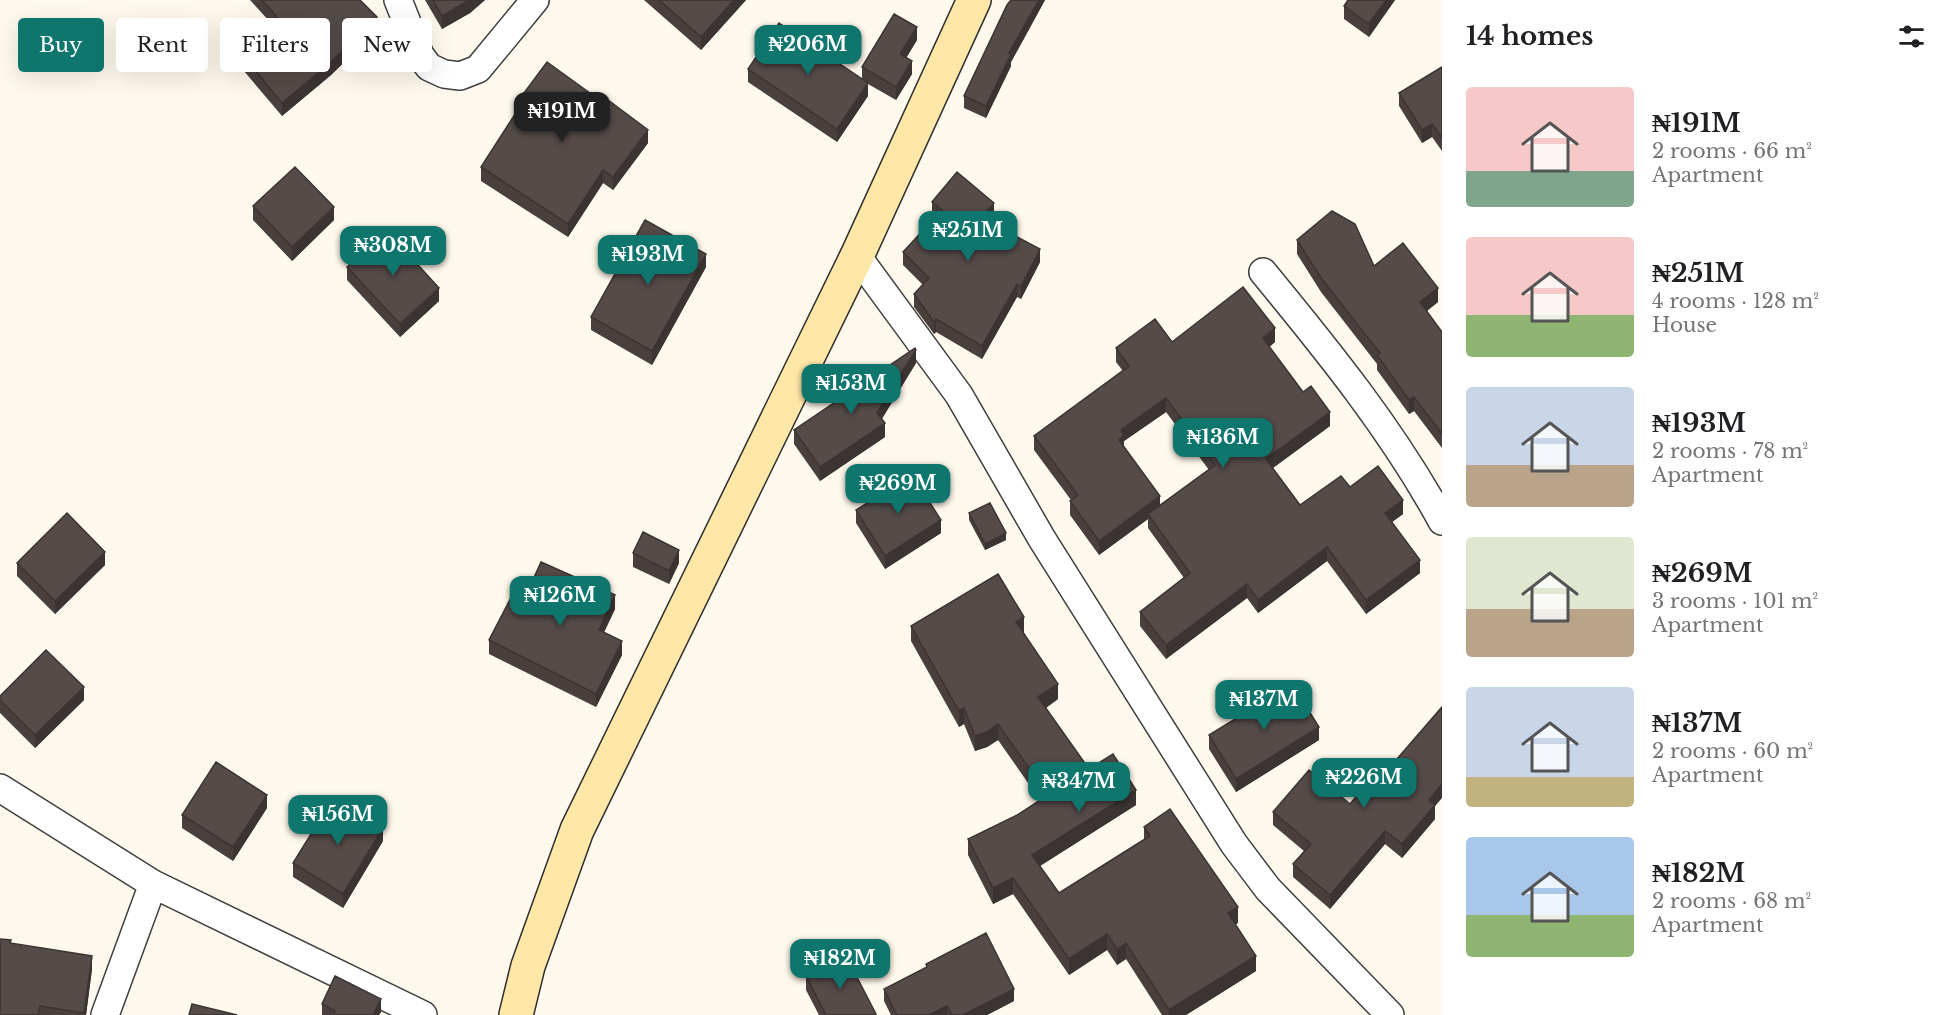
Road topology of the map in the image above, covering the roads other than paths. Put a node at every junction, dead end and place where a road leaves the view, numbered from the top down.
1 (398, 0) edge
2 (535, 0) edge
3 (974, 0) edge
4 (857, 256) junction
5 (1263, 272) dead end
6 (1442, 521) edge
7 (0, 788) edge
8 (153, 884) junction
9 (105, 1015) edge
10 (423, 1015) edge
11 (516, 1015) edge
12 (1390, 1015) edge

1 - 2 street
3 - 4 main road
4 - 11 main road
4 - 12 street
5 - 6 street
7 - 8 street
8 - 9 street
8 - 10 street

